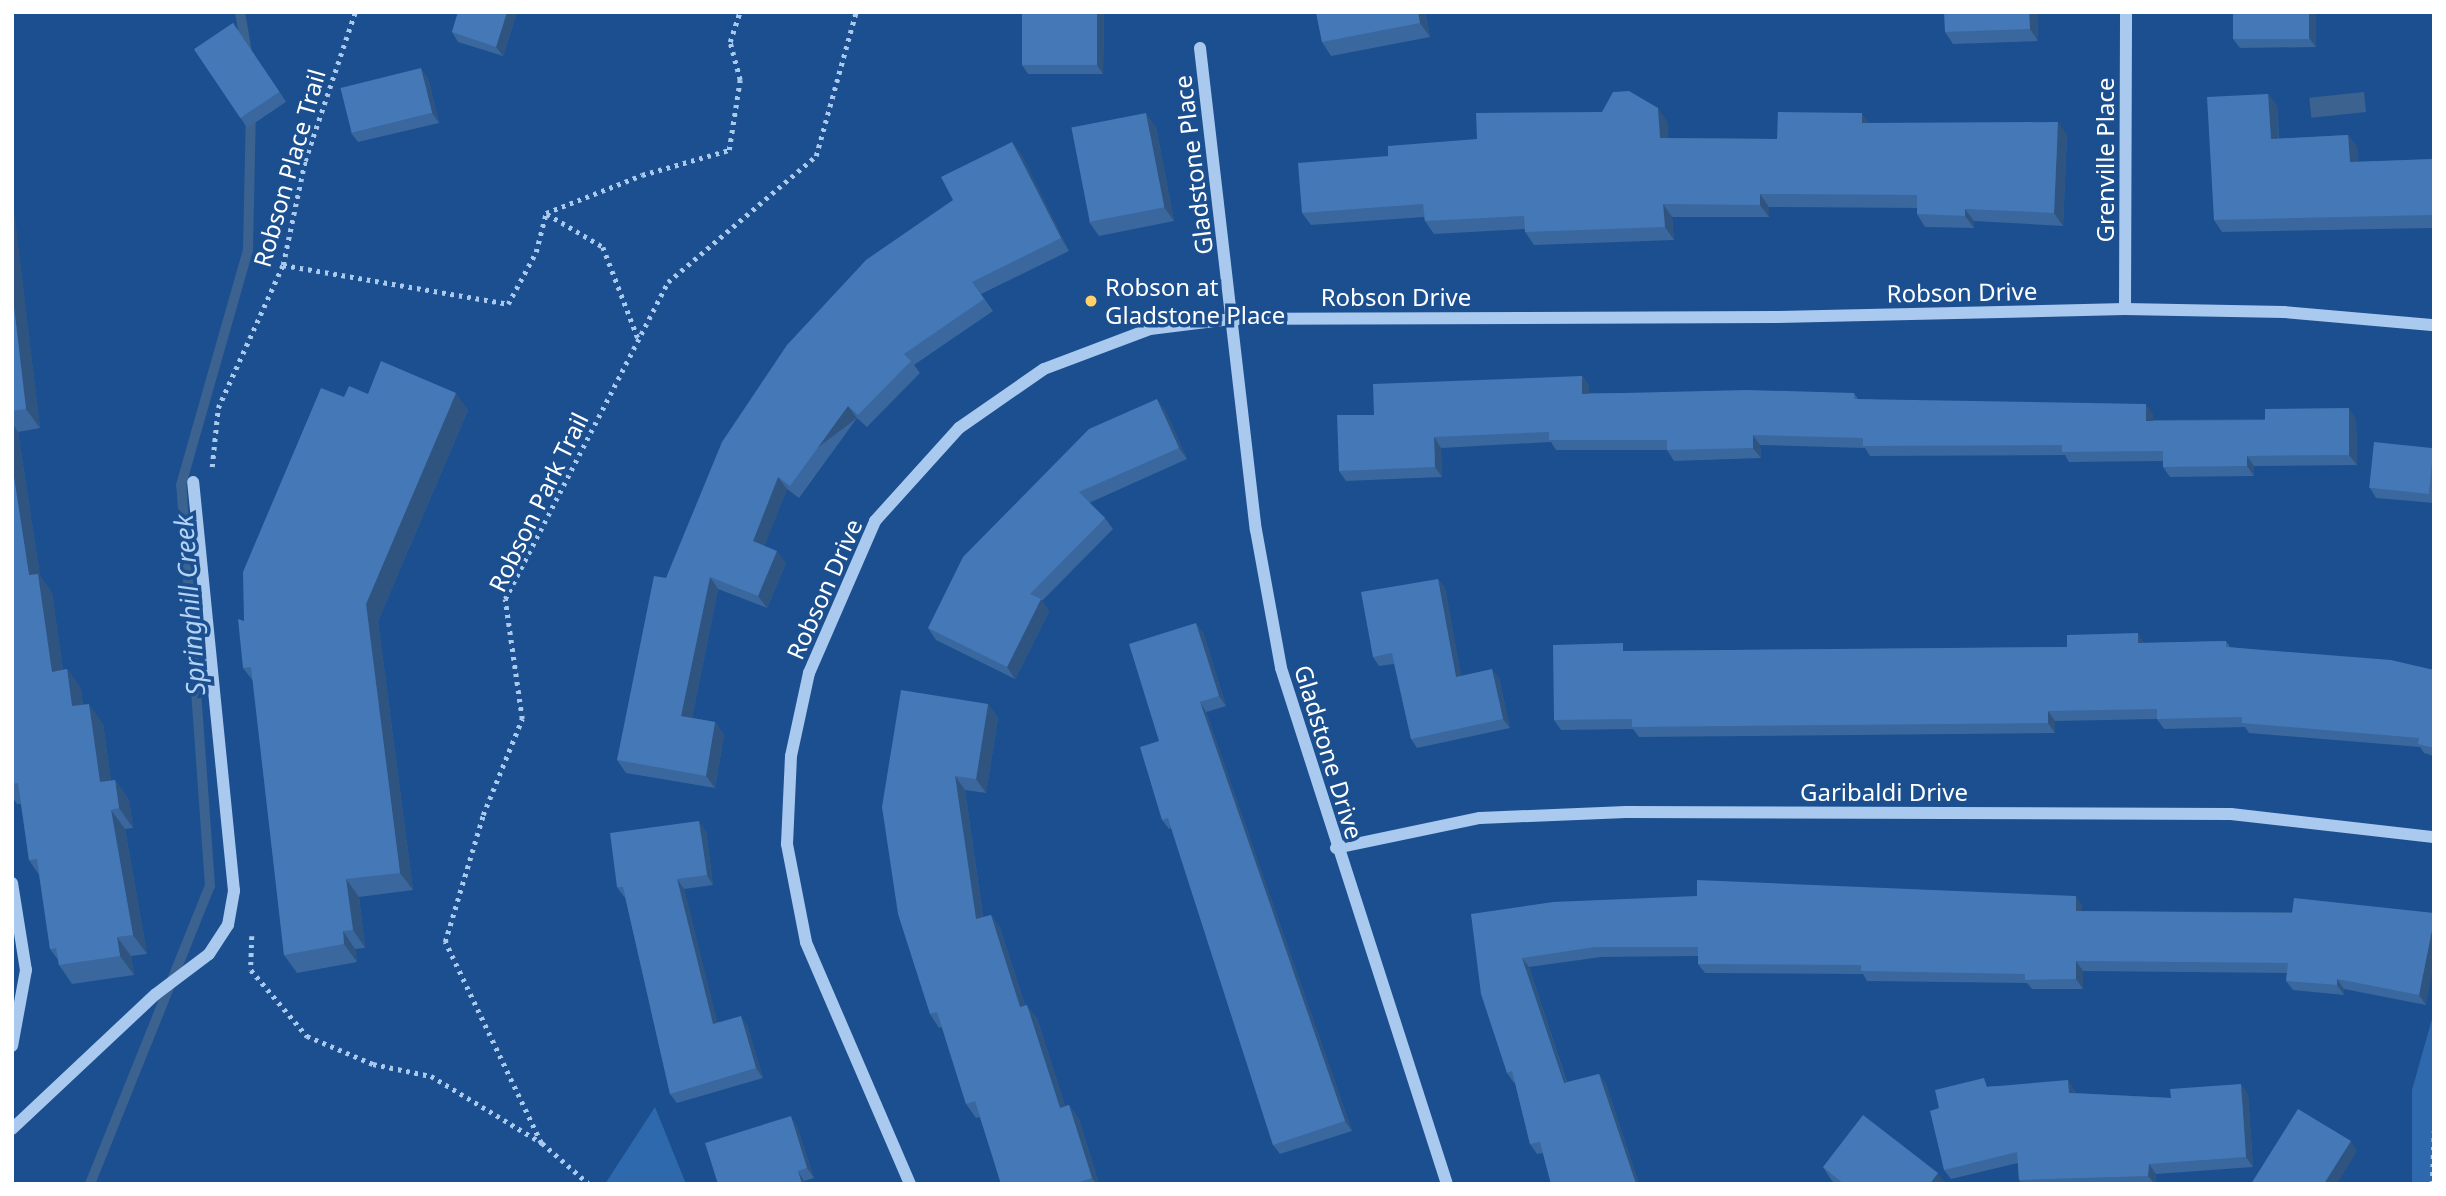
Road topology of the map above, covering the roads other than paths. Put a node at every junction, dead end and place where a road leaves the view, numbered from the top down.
1 (2126, 12) edge
2 (1200, 48) dead end
3 (2125, 309) junction
4 (1232, 318) junction
5 (2434, 325) edge
6 (193, 482) dead end
7 (2434, 837) edge
8 (1336, 848) junction
9 (12, 883) edge
10 (16, 1016) edge
11 (12, 1046) edge
12 (12, 1129) edge
13 (910, 1184) edge
14 (1447, 1184) edge

1 - 3 street, Grenville Place
2 - 4 street, Gladstone Place
3 - 4 street, Robson Drive
3 - 5 street, Robson Drive
4 - 8 street, Gladstone Drive
4 - 13 street, Robson Drive
6 - 12 street
7 - 8 street, Garibaldi Drive
8 - 14 street, Gladstone Drive
9 - 10 street
10 - 11 street

